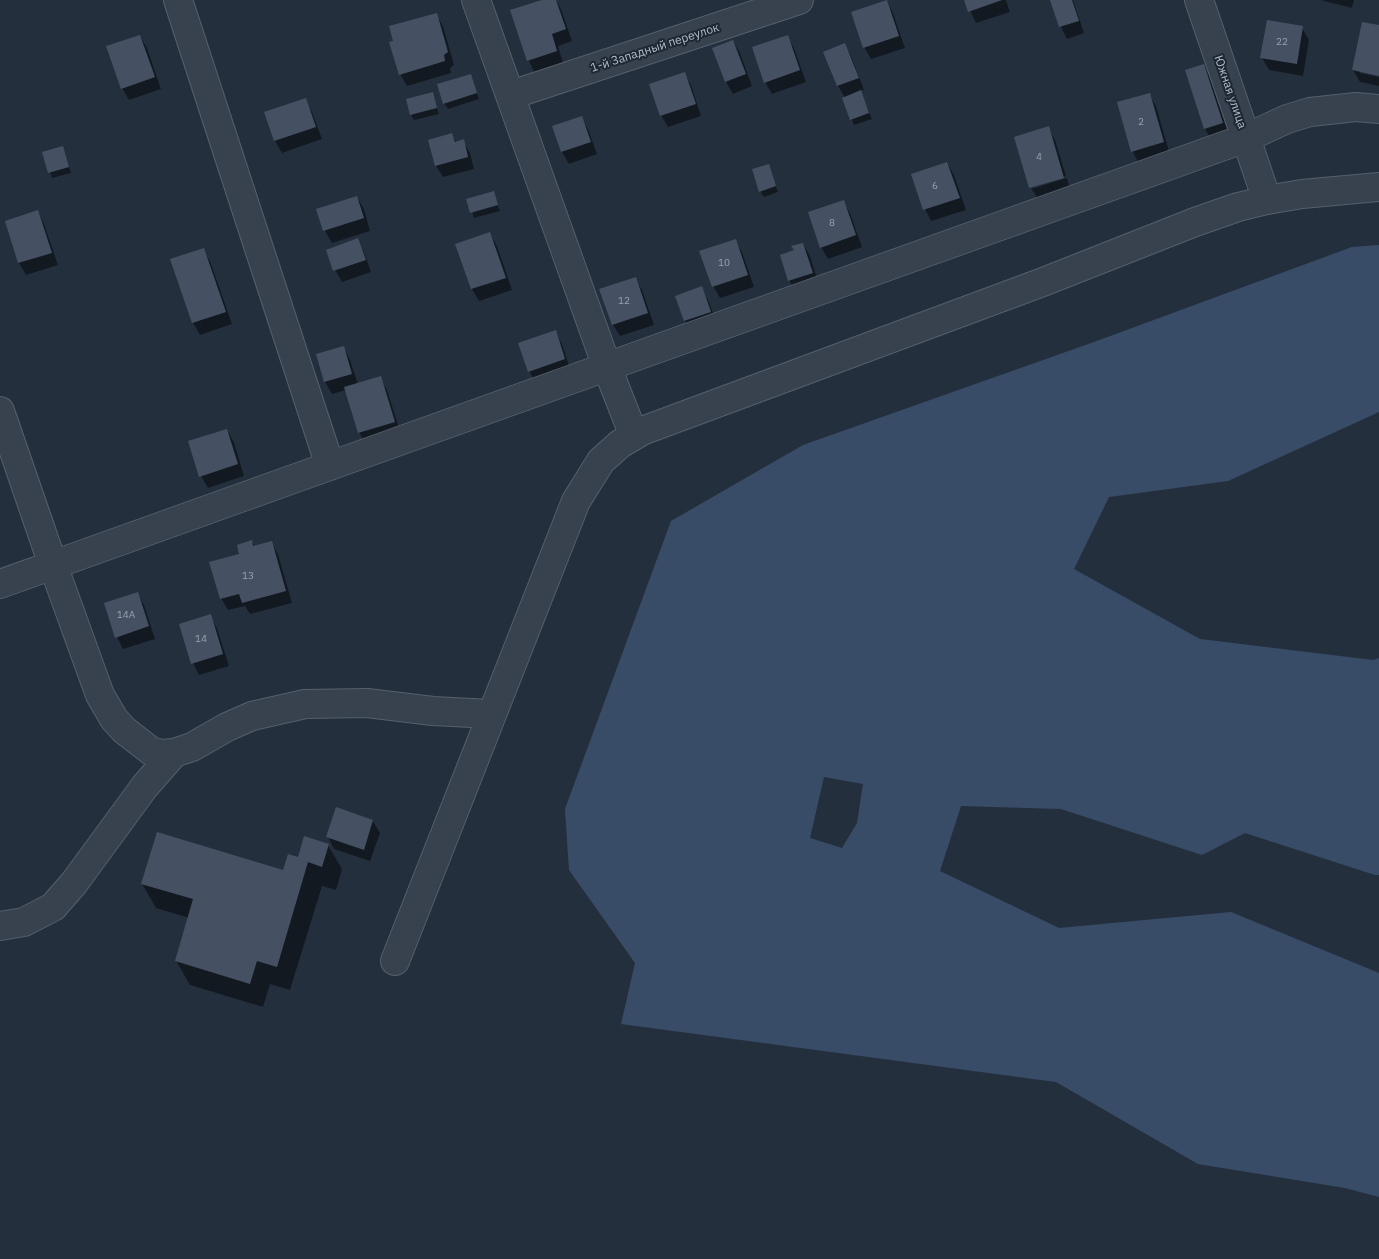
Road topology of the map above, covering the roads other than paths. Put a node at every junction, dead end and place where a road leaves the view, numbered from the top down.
1 (178, 0) edge
2 (476, 0) edge
3 (799, 0) edge
4 (1199, 0) edge
5 (511, 95) junction
6 (1379, 109) edge
7 (1246, 138) junction
8 (1379, 187) edge
9 (1267, 200) junction
10 (606, 368) junction
11 (0, 411) edge
12 (634, 436) junction
13 (330, 466) junction
14 (53, 565) junction
15 (0, 584) edge
16 (491, 714) junction
17 (174, 753) junction
18 (0, 926) edge
19 (395, 961) dead end

1 - 13 street
2 - 5 street
3 - 5 street, 1-й Западный переулок
4 - 7 street, Южная улица
5 - 10 street
6 - 7 street, Южная улица
7 - 9 street
7 - 10 street
8 - 9 street
9 - 12 street
10 - 12 street
10 - 13 street
11 - 14 street
12 - 16 street
13 - 14 street
14 - 15 street
14 - 17 street
16 - 17 street
16 - 19 street
17 - 18 street

